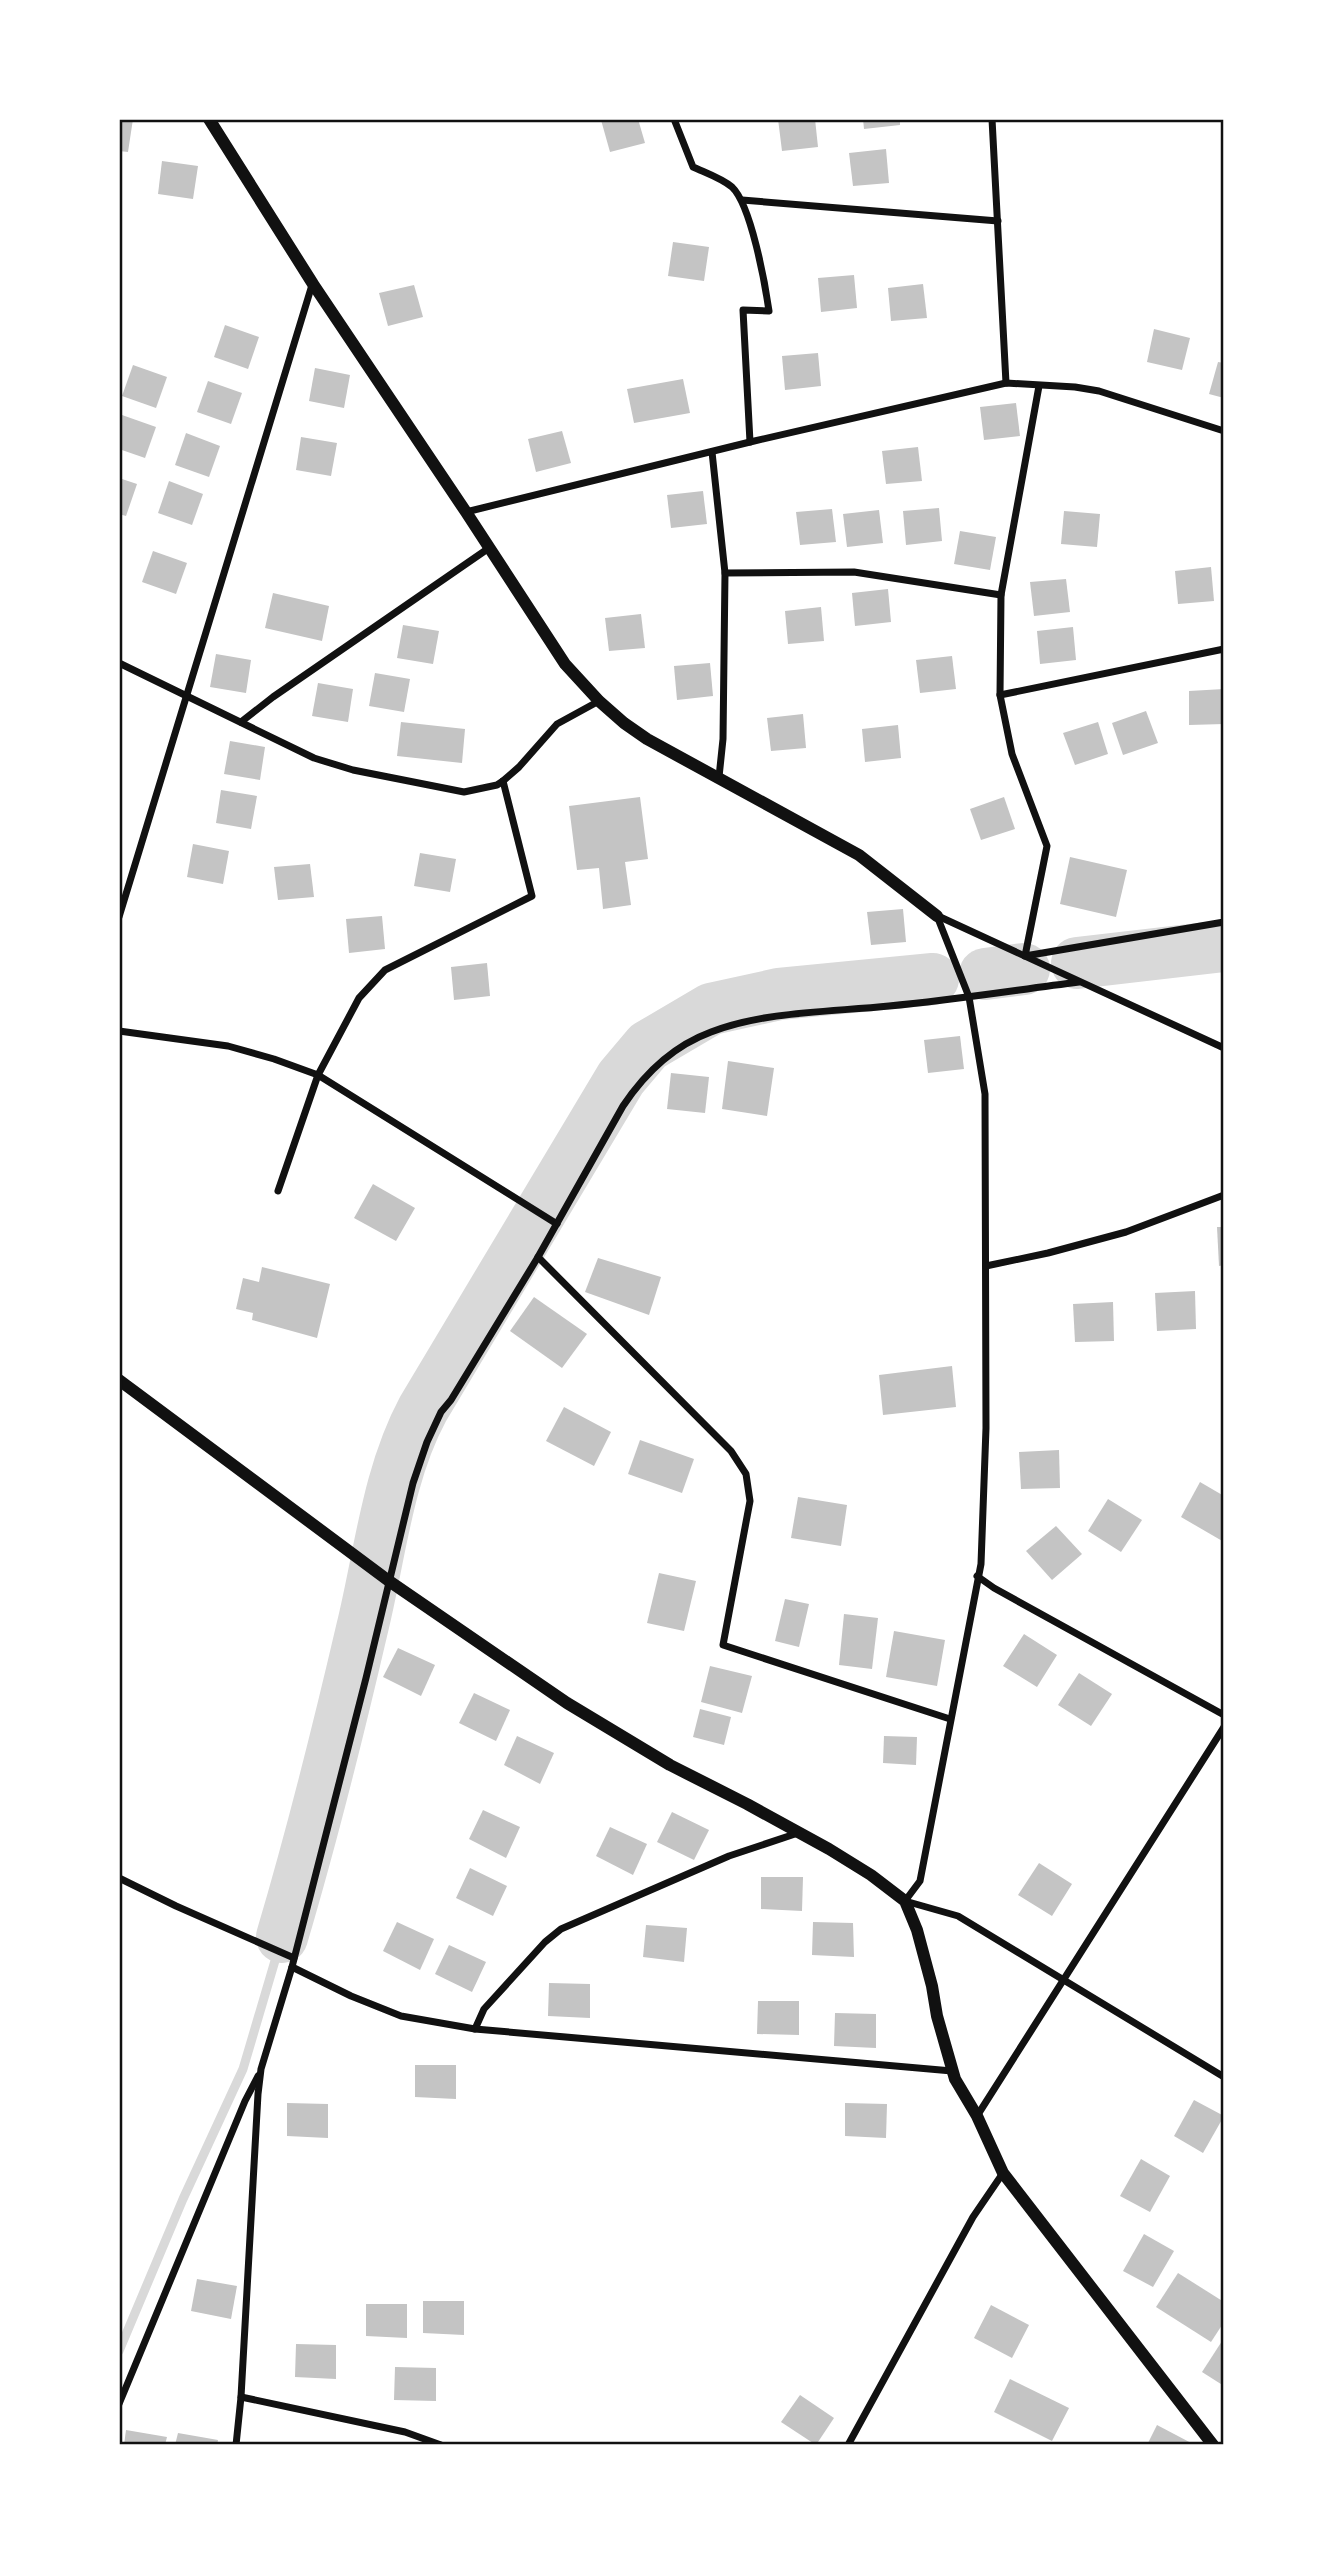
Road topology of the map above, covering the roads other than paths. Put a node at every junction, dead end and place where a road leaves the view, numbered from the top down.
1 (209, 119) edge
2 (674, 119) edge
3 (992, 119) edge
4 (742, 200) junction
5 (999, 221) junction
6 (313, 284) junction
7 (1006, 383) junction
8 (1039, 386) junction
9 (1224, 431) edge
10 (750, 442) junction
11 (712, 452) junction
12 (466, 512) junction
13 (489, 548) junction
14 (725, 573) junction
15 (1000, 595) junction
16 (1224, 649) edge
17 (119, 663) edge
18 (1000, 695) junction
19 (186, 696) junction
20 (599, 701) junction
21 (241, 722) junction
22 (719, 777) junction
23 (503, 781) junction
24 (119, 916) edge
25 (937, 916) junction
26 (1224, 922) edge
27 (1025, 956) junction
28 (1079, 982) junction
29 (969, 997) junction
30 (119, 1031) edge
31 (1224, 1048) edge
32 (318, 1075) junction
33 (278, 1191) dead end
34 (1224, 1195) edge
35 (557, 1224) junction
36 (538, 1257) junction
37 (986, 1266) junction
38 (119, 1380) edge
39 (977, 1576) junction
40 (386, 1578) junction
41 (1224, 1715) edge
42 (950, 1719) junction
43 (1224, 1727) edge
44 (800, 1833) junction
45 (119, 1878) edge
46 (905, 1901) junction
47 (294, 1958) junction
48 (292, 1967) junction
49 (1064, 1979) junction
50 (475, 2029) junction
51 (261, 2069) junction
52 (952, 2071) junction
53 (1224, 2077) edge
54 (977, 2116) junction
55 (1003, 2173) junction
56 (241, 2397) junction
57 (119, 2404) edge
58 (236, 2445) edge
59 (441, 2445) edge
60 (848, 2445) edge
61 (1213, 2445) edge

1 - 6 street
2 - 4 street
3 - 5 street
4 - 5 street
4 - 10 street
5 - 7 street
6 - 12 street
6 - 19 street
7 - 8 street
7 - 10 street
8 - 9 street
8 - 15 street
10 - 11 street
11 - 12 street
11 - 14 street
12 - 13 street
13 - 20 street
13 - 21 street
14 - 15 street
14 - 22 street
15 - 18 street
16 - 18 street
17 - 19 street
18 - 27 street
19 - 21 street
19 - 24 street
20 - 22 street
20 - 23 street
21 - 23 street
22 - 25 street
23 - 32 street
25 - 27 street
25 - 29 street
26 - 27 street
27 - 28 street
28 - 29 street
28 - 31 street
29 - 35 street
29 - 37 street
30 - 32 street
32 - 33 street
32 - 35 street
34 - 37 street
35 - 36 street
36 - 40 street
36 - 42 street
37 - 39 street
38 - 40 street
39 - 41 street
39 - 42 street
40 - 44 street
40 - 47 street
42 - 46 street
43 - 49 street
44 - 46 street
44 - 50 street
45 - 47 street
46 - 49 street
46 - 52 street
47 - 48 street
48 - 50 street
48 - 51 street
49 - 53 street
49 - 54 street
50 - 52 street
51 - 56 street
51 - 57 street
52 - 54 street
54 - 55 street
55 - 60 street
55 - 61 street
56 - 58 street
56 - 59 street

